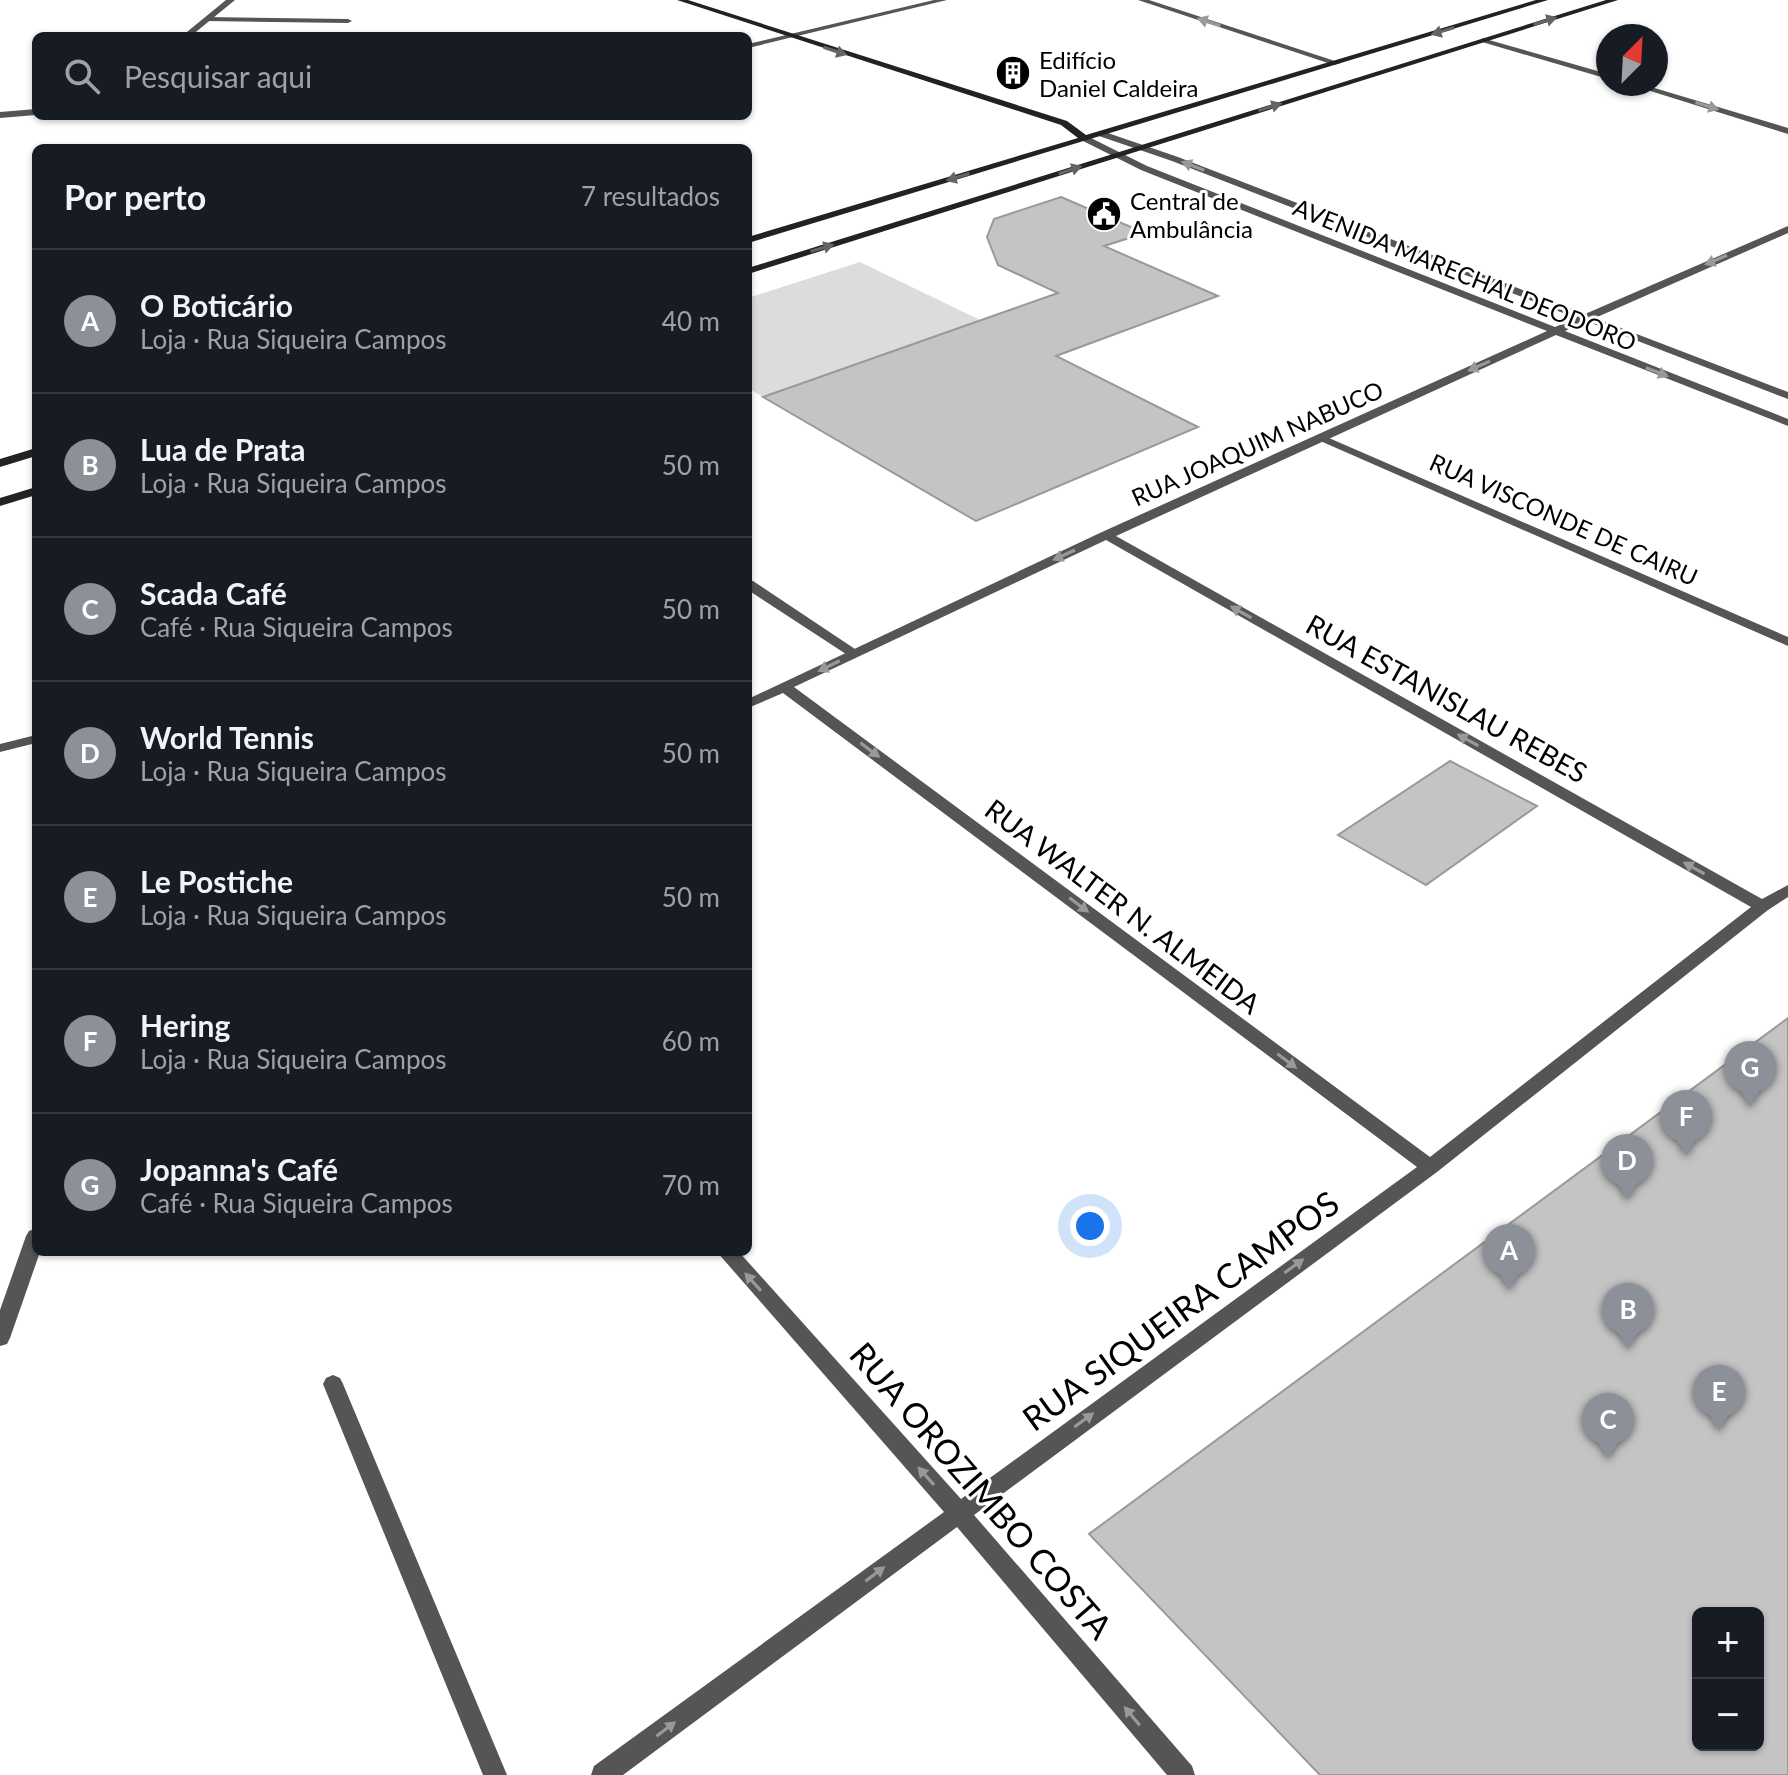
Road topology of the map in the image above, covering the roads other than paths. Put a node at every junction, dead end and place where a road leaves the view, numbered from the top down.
1 (231, 0) edge
2 (681, 0) edge
3 (943, 0) edge
4 (1142, 0) edge
5 (1544, 0) edge
6 (1614, 0) edge
7 (208, 19) junction
8 (348, 21) dead end
9 (1469, 23) junction
10 (1481, 26) dead end
11 (1493, 30) dead end
12 (191, 32) edge
13 (1505, 34) junction
14 (792, 37) junction
15 (1485, 40) junction
16 (752, 45) edge
17 (1337, 63) junction
18 (1596, 73) edge
19 (1668, 95) edge
20 (32, 112) edge
21 (0, 115) edge
22 (1788, 131) edge
23 (1102, 134) junction
24 (1086, 139) junction
25 (1142, 147) junction
26 (1117, 155) junction
27 (1788, 229) edge
28 (752, 239) edge
29 (752, 270) edge
30 (1583, 318) junction
31 (1554, 332) junction
32 (1788, 396) edge
33 (1788, 423) edge
34 (1322, 438) junction
35 (32, 453) edge
36 (0, 463) edge
37 (32, 492) edge
38 (0, 502) edge
39 (1106, 535) junction
40 (752, 587) edge
41 (1788, 642) edge
42 (854, 653) junction
43 (785, 687) junction
44 (752, 702) edge
45 (32, 740) edge
46 (0, 748) edge
47 (1788, 890) edge
48 (1762, 906) junction
49 (1430, 1167) junction
50 (32, 1247) edge
51 (731, 1256) edge
52 (0, 1338) edge
53 (333, 1384) dead end
54 (958, 1512) junction
55 (495, 1775) edge
56 (603, 1775) edge
57 (1183, 1775) edge

1 - 7 street
2 - 14 main road
3 - 14 street
17 -> 4 street
5 - 9 main road
13 -> 6 main road
7 - 8 street
7 - 12 street
9 - 10 main road
9 -> 17 main road
11 - 13 main road
13 - 15 main road
14 - 16 street
14 -> 24 main road
15 - 18 street
25 -> 15 main road
17 - 23 main road
19 -> 22 street
20 - 21 street
23 - 24 main road
23 - 25 street, AVENIDA MARECHAL DEODORO
24 - 26 street, AVENIDA MARECHAL DEODORO
24 -> 28 main road
25 - 26 main road
30 -> 25 street, AVENIDA MARECHAL DEODORO
29 -> 26 main road
26 - 31 street, AVENIDA MARECHAL DEODORO
27 -> 30 street, RUA JOAQUIM NABUCO
30 - 31 street, RUA JOAQUIM NABUCO
30 - 32 street, AVENIDA MARECHAL DEODORO
31 -> 33 street, AVENIDA MARECHAL DEODORO
31 -> 34 street, RUA JOAQUIM NABUCO
34 - 39 street, RUA JOAQUIM NABUCO
34 - 41 street, RUA VISCONDE DE CAIRU
35 - 36 main road
37 - 38 main road
39 -> 42 street, RUA JOAQUIM NABUCO
48 -> 39 street, RUA ESTANISLAU REBES
40 - 42 street
42 -> 43 street, RUA JOAQUIM NABUCO
43 - 44 street, RUA JOAQUIM NABUCO
43 -> 49 street, RUA WALTER N. ALMEIDA
45 - 46 street
47 - 48 street, RUA SIQUEIRA CAMPOS
48 - 49 street, RUA SIQUEIRA CAMPOS
54 -> 49 street, RUA SIQUEIRA CAMPOS
50 - 52 street
54 -> 51 street, RUA OROZIMBO COSTA
53 - 55 street
56 -> 54 street, RUA SIQUEIRA CAMPOS
57 -> 54 street, RUA OROZIMBO COSTA

